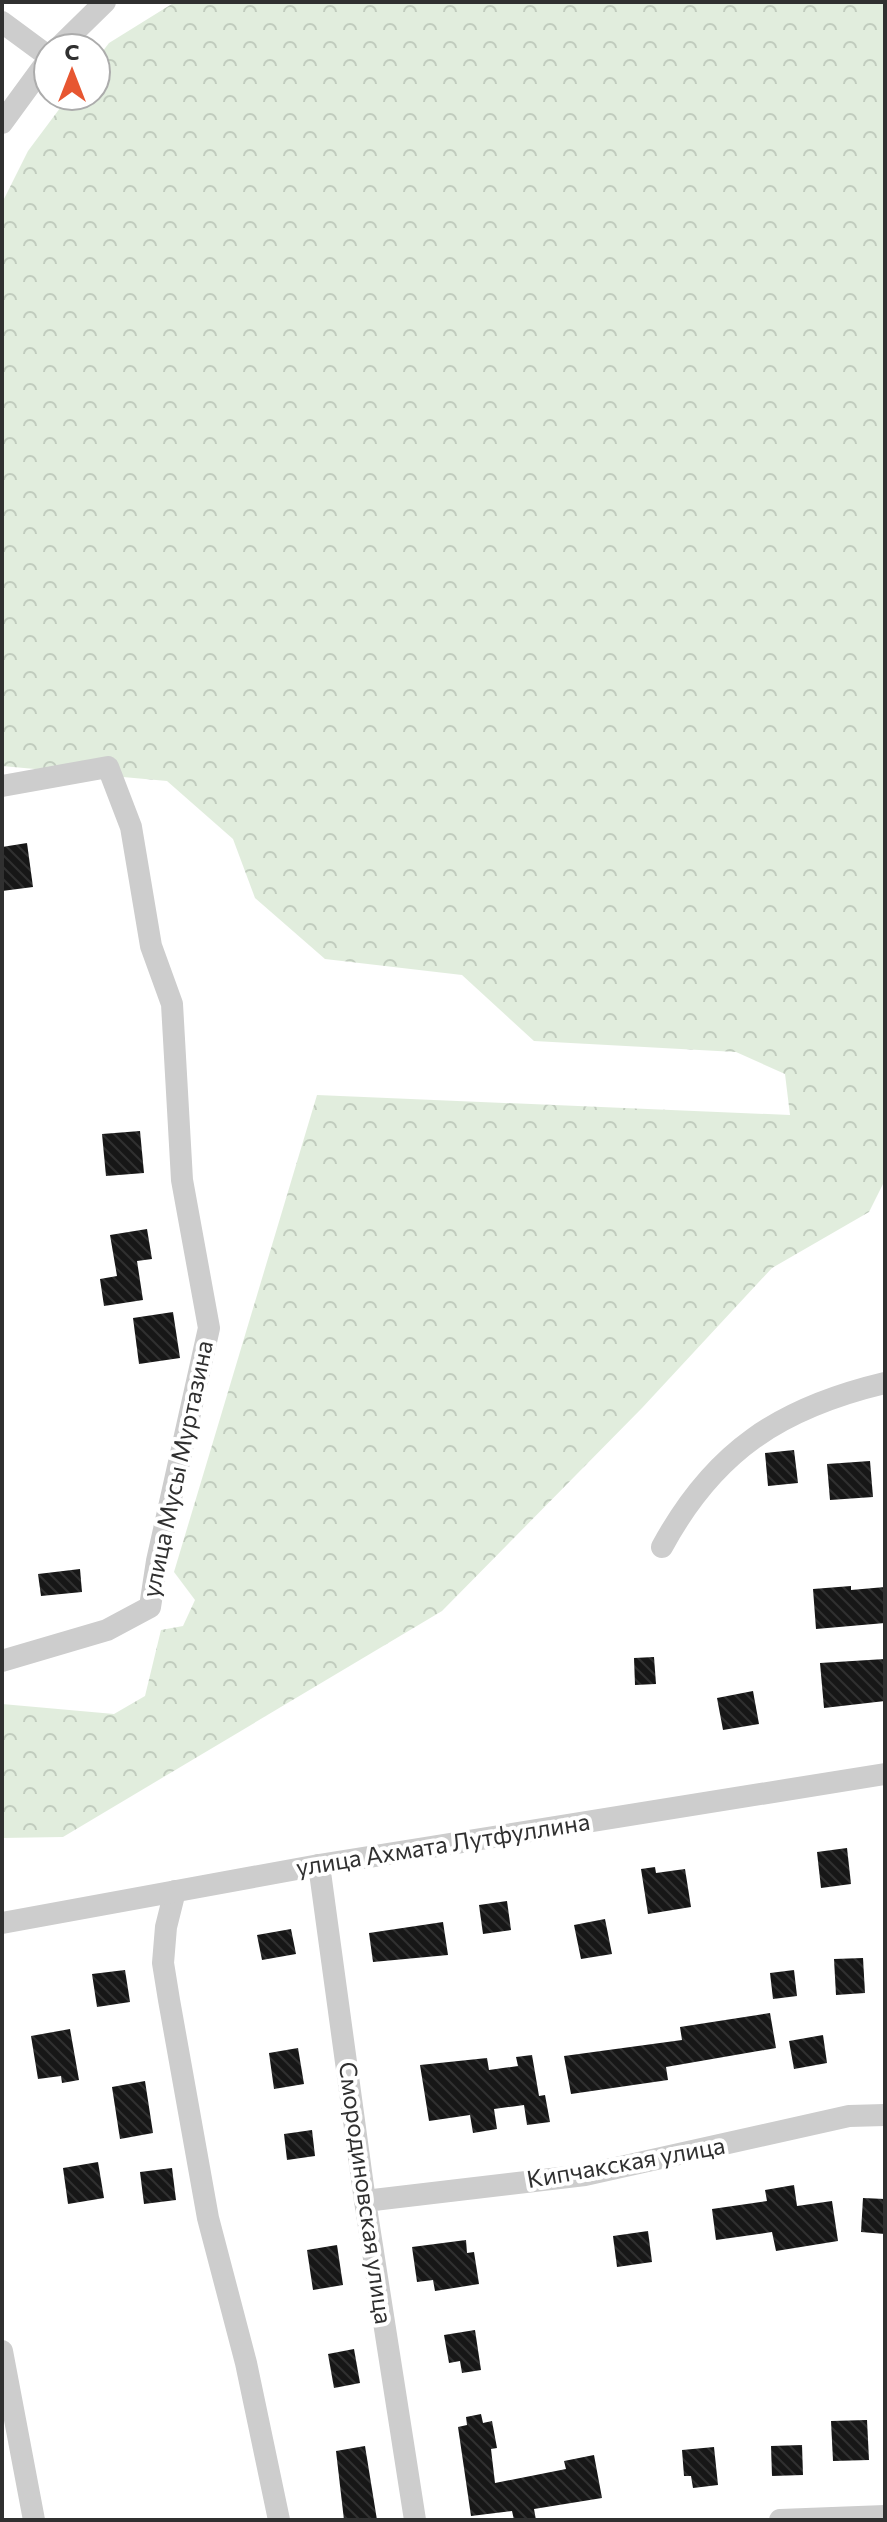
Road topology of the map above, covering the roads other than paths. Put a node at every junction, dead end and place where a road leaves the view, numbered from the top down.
1 (105, 2) edge
2 (2, 22) edge
3 (74, 32) edge
4 (32, 45) edge
5 (32, 81) edge
6 (2, 123) edge
7 (2, 786) edge
8 (885, 1383) edge
9 (662, 1547) dead end
10 (2, 1661) edge
11 (885, 1774) edge
12 (319, 1865) junction
13 (175, 1891) junction
14 (2, 1923) edge
15 (885, 2115) edge
16 (365, 2201) junction
17 (2, 2351) edge
18 (885, 2516) edge
19 (34, 2520) edge
20 (279, 2520) edge
21 (415, 2520) edge
22 (780, 2520) edge

1 - 3 street
2 - 4 street
5 - 6 street
7 - 10 street, улица Мусы Муртазина
8 - 9 street
11 - 12 street, улица Ахмата Лутфуллина
12 - 13 street, улица Ахмата Лутфуллина
12 - 16 street, Смородиновская улица
13 - 14 street, улица Ахмата Лутфуллина
13 - 20 street
15 - 16 street, Кипчакская улица
16 - 21 street, Смородиновская улица
17 - 19 street
18 - 22 street

